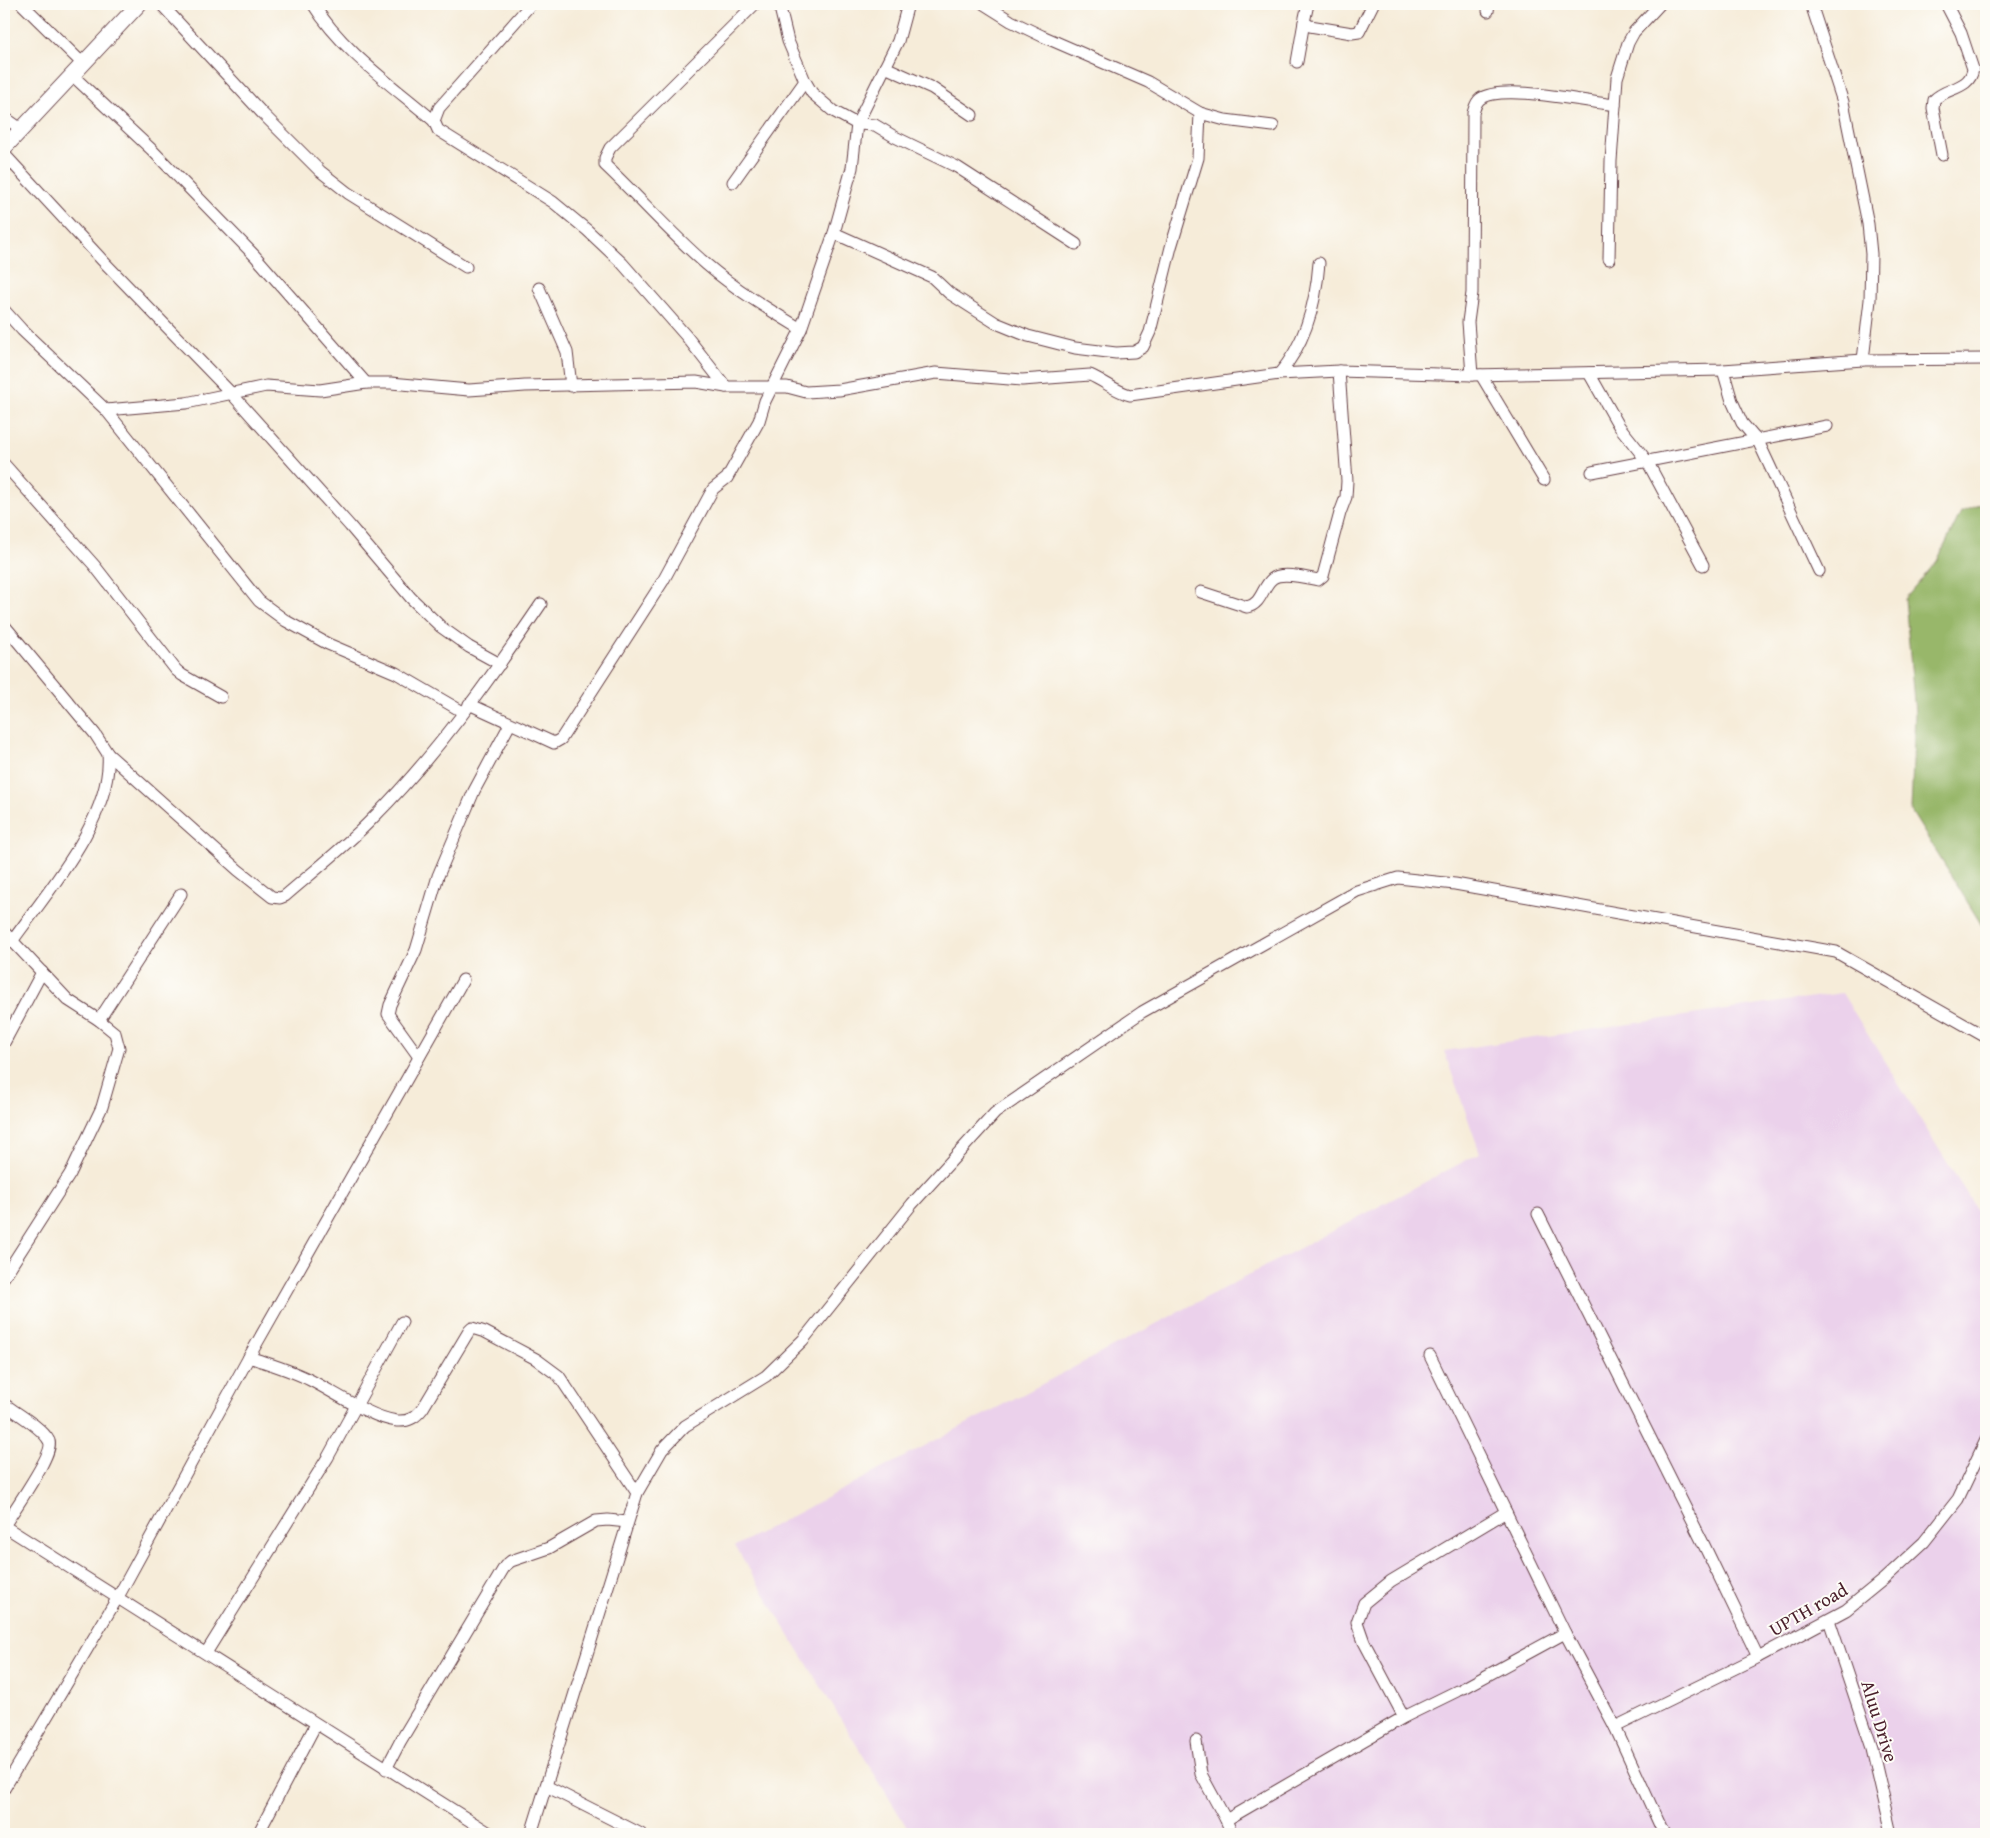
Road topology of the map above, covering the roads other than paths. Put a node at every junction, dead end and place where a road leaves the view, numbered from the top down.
1 (22, 4) edge
2 (139, 4) edge
3 (161, 4) edge
4 (312, 4) edge
5 (531, 4) edge
6 (755, 4) edge
7 (779, 4) edge
8 (908, 4) edge
9 (984, 4) edge
10 (1308, 4) edge
11 (1373, 4) edge
12 (1660, 4) edge
13 (1811, 4) edge
14 (1946, 4) edge
15 (1304, 22) junction
16 (1296, 62) dead end
17 (885, 67) junction
18 (78, 69) junction
19 (805, 81) junction
20 (1615, 105) junction
21 (1200, 113) junction
22 (972, 115) dead end
23 (4, 117) edge
24 (434, 121) junction
25 (857, 124) junction
26 (1272, 126) dead end
27 (21, 129) junction
28 (4, 148) edge
29 (4, 154) edge
30 (1942, 155) dead end
31 (734, 182) dead end
32 (834, 233) junction
33 (1076, 244) dead end
34 (1609, 259) dead end
35 (1320, 263) dead end
36 (466, 267) dead end
37 (538, 288) dead end
38 (4, 310) edge
39 (800, 329) junction
40 (1986, 359) edge
41 (1863, 360) junction
42 (1723, 370) junction
43 (1339, 371) junction
44 (1589, 373) junction
45 (1279, 374) junction
46 (1476, 375) junction
47 (366, 383) junction
48 (570, 386) junction
49 (726, 387) junction
50 (773, 388) junction
51 (232, 393) junction
52 (106, 410) junction
53 (1826, 426) dead end
54 (1755, 439) junction
55 (1647, 461) junction
56 (4, 464) edge
57 (1592, 472) dead end
58 (1544, 480) dead end
59 (1704, 566) dead end
60 (1819, 571) dead end
61 (1201, 592) dead end
62 (541, 604) dead end
63 (4, 624) edge
64 (500, 664) junction
65 (220, 697) dead end
66 (466, 708) junction
67 (510, 724) junction
68 (108, 754) junction
69 (181, 894) dead end
70 (4, 932) edge
71 (13, 940) junction
72 (42, 972) junction
73 (463, 980) dead end
74 (99, 1020) junction
75 (1986, 1037) edge
76 (4, 1043) edge
77 (419, 1057) junction
78 (1538, 1214) dead end
79 (5, 1270) edge
80 (402, 1322) dead end
81 (1430, 1356) dead end
82 (249, 1357) junction
83 (4, 1404) edge
84 (357, 1405) junction
85 (1986, 1440) edge
86 (637, 1493) junction
87 (1506, 1512) junction
88 (627, 1522) junction
89 (4, 1526) edge
90 (118, 1597) junction
91 (1829, 1620) junction
92 (1565, 1633) junction
93 (206, 1653) junction
94 (1758, 1657) junction
95 (1404, 1717) junction
96 (316, 1724) junction
97 (1615, 1727) junction
98 (1196, 1741) dead end
99 (386, 1769) junction
100 (546, 1786) junction
101 (4, 1789) edge
102 (1226, 1820) junction
103 (258, 1834) edge
104 (491, 1834) edge
105 (531, 1834) edge
106 (641, 1834) edge
107 (1232, 1834) edge
108 (1664, 1834) edge
109 (1892, 1834) edge

1 - 18 street
2 - 18 street
3 - 36 street
4 - 24 street
5 - 24 street
6 - 39 street
7 - 19 street
8 - 17 street
9 - 21 street
10 - 15 street
11 - 15 street
12 - 20 street
13 - 41 street
14 - 30 street
15 - 16 street
17 - 22 street
17 - 25 street
18 - 27 street
18 - 47 street
19 - 25 street
19 - 31 street
20 - 34 street
20 - 46 street
21 - 26 street
21 - 32 street
23 - 27 street
24 - 49 street
25 - 32 street
25 - 33 street
27 - 28 street
29 - 51 street
32 - 39 street
35 - 45 street
37 - 48 street
38 - 52 street
39 - 50 street
40 - 41 street
41 - 42 street
42 - 44 street
42 - 54 street
43 - 45 street
43 - 46 street
43 - 61 street
44 - 46 street
44 - 55 street
45 - 50 street
46 - 58 street
47 - 48 street
47 - 51 street
48 - 49 street
49 - 50 street
50 - 67 street
51 - 52 street
51 - 64 street
52 - 66 street
53 - 54 street
54 - 55 street
54 - 60 street
55 - 57 street
55 - 59 street
56 - 65 street
62 - 64 street
63 - 68 street
64 - 66 street
66 - 67 street
66 - 68 street
67 - 77 street
68 - 71 street
69 - 74 street
70 - 71 street
71 - 72 street
72 - 74 street
72 - 76 street
73 - 77 street
74 - 79 street
75 - 86 street
77 - 82 street
78 - 94 street
80 - 84 street
81 - 87 street
82 - 84 street
82 - 90 street
83 - 89 street
84 - 86 street
84 - 93 street
85 - 91 street, UPTH road
86 - 88 street
87 - 92 street
87 - 95 street
88 - 99 street
88 - 100 street
89 - 90 street
90 - 93 street
90 - 101 street
91 - 94 street, UPTH road
91 - 109 street, Aluu Drive
92 - 95 street
92 - 97 street
93 - 96 street
94 - 97 street, UPTH road
95 - 102 street
96 - 99 street
96 - 103 street
97 - 108 street
98 - 102 street
99 - 104 street
100 - 105 street
100 - 106 street
102 - 107 street

